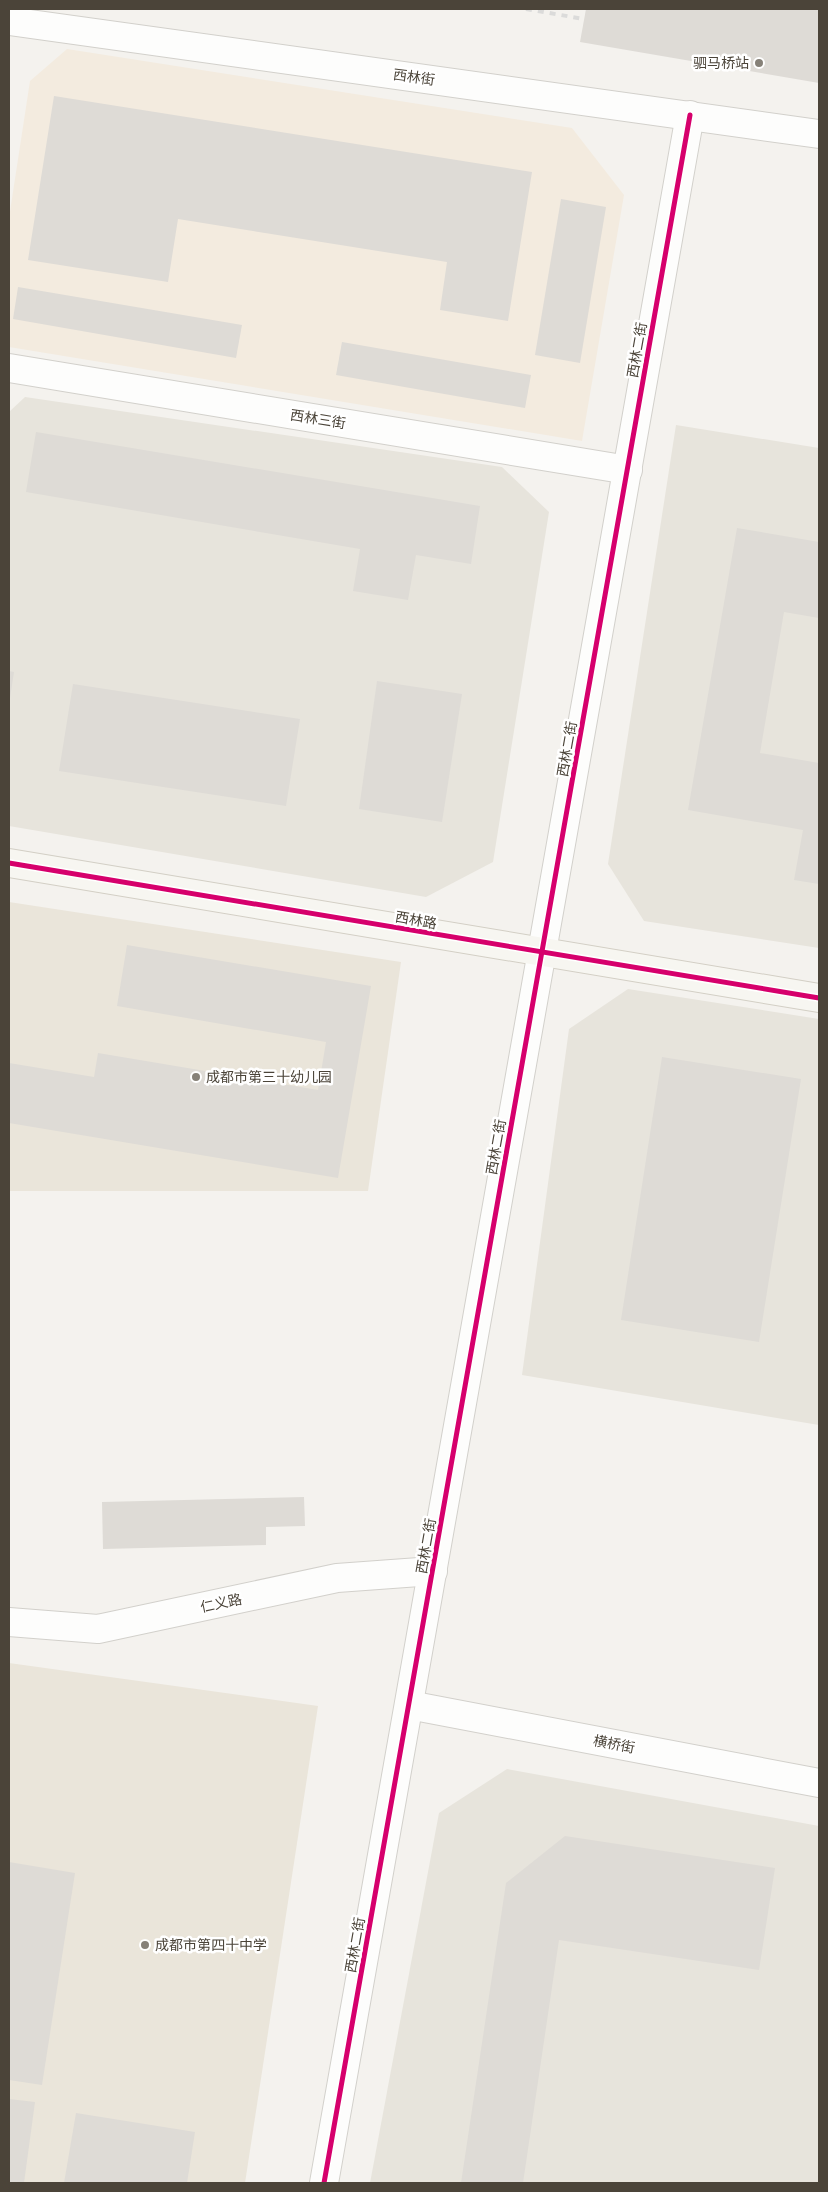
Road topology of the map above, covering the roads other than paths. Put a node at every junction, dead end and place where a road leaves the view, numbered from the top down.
1 (9, 21) edge
2 (690, 116) junction
3 (819, 134) edge
4 (9, 368) edge
5 (628, 470) junction
6 (9, 863) edge
7 (542, 952) junction
8 (819, 998) edge
9 (433, 1571) junction
10 (9, 1622) edge
11 (409, 1705) junction
12 (819, 1783) edge
13 (324, 2183) edge

1 - 2 street, 西林街
2 - 3 street, 西林街
2 - 5 street, 西林二街
4 - 5 street, 西林三街
5 - 7 street, 西林二街
6 - 7 street, 西林路
7 - 8 street, 西林路
7 - 9 street, 西林二街
9 - 10 street, 仁义路
9 - 11 street, 西林二街
11 - 12 street, 横桥街
11 - 13 street, 西林二街

